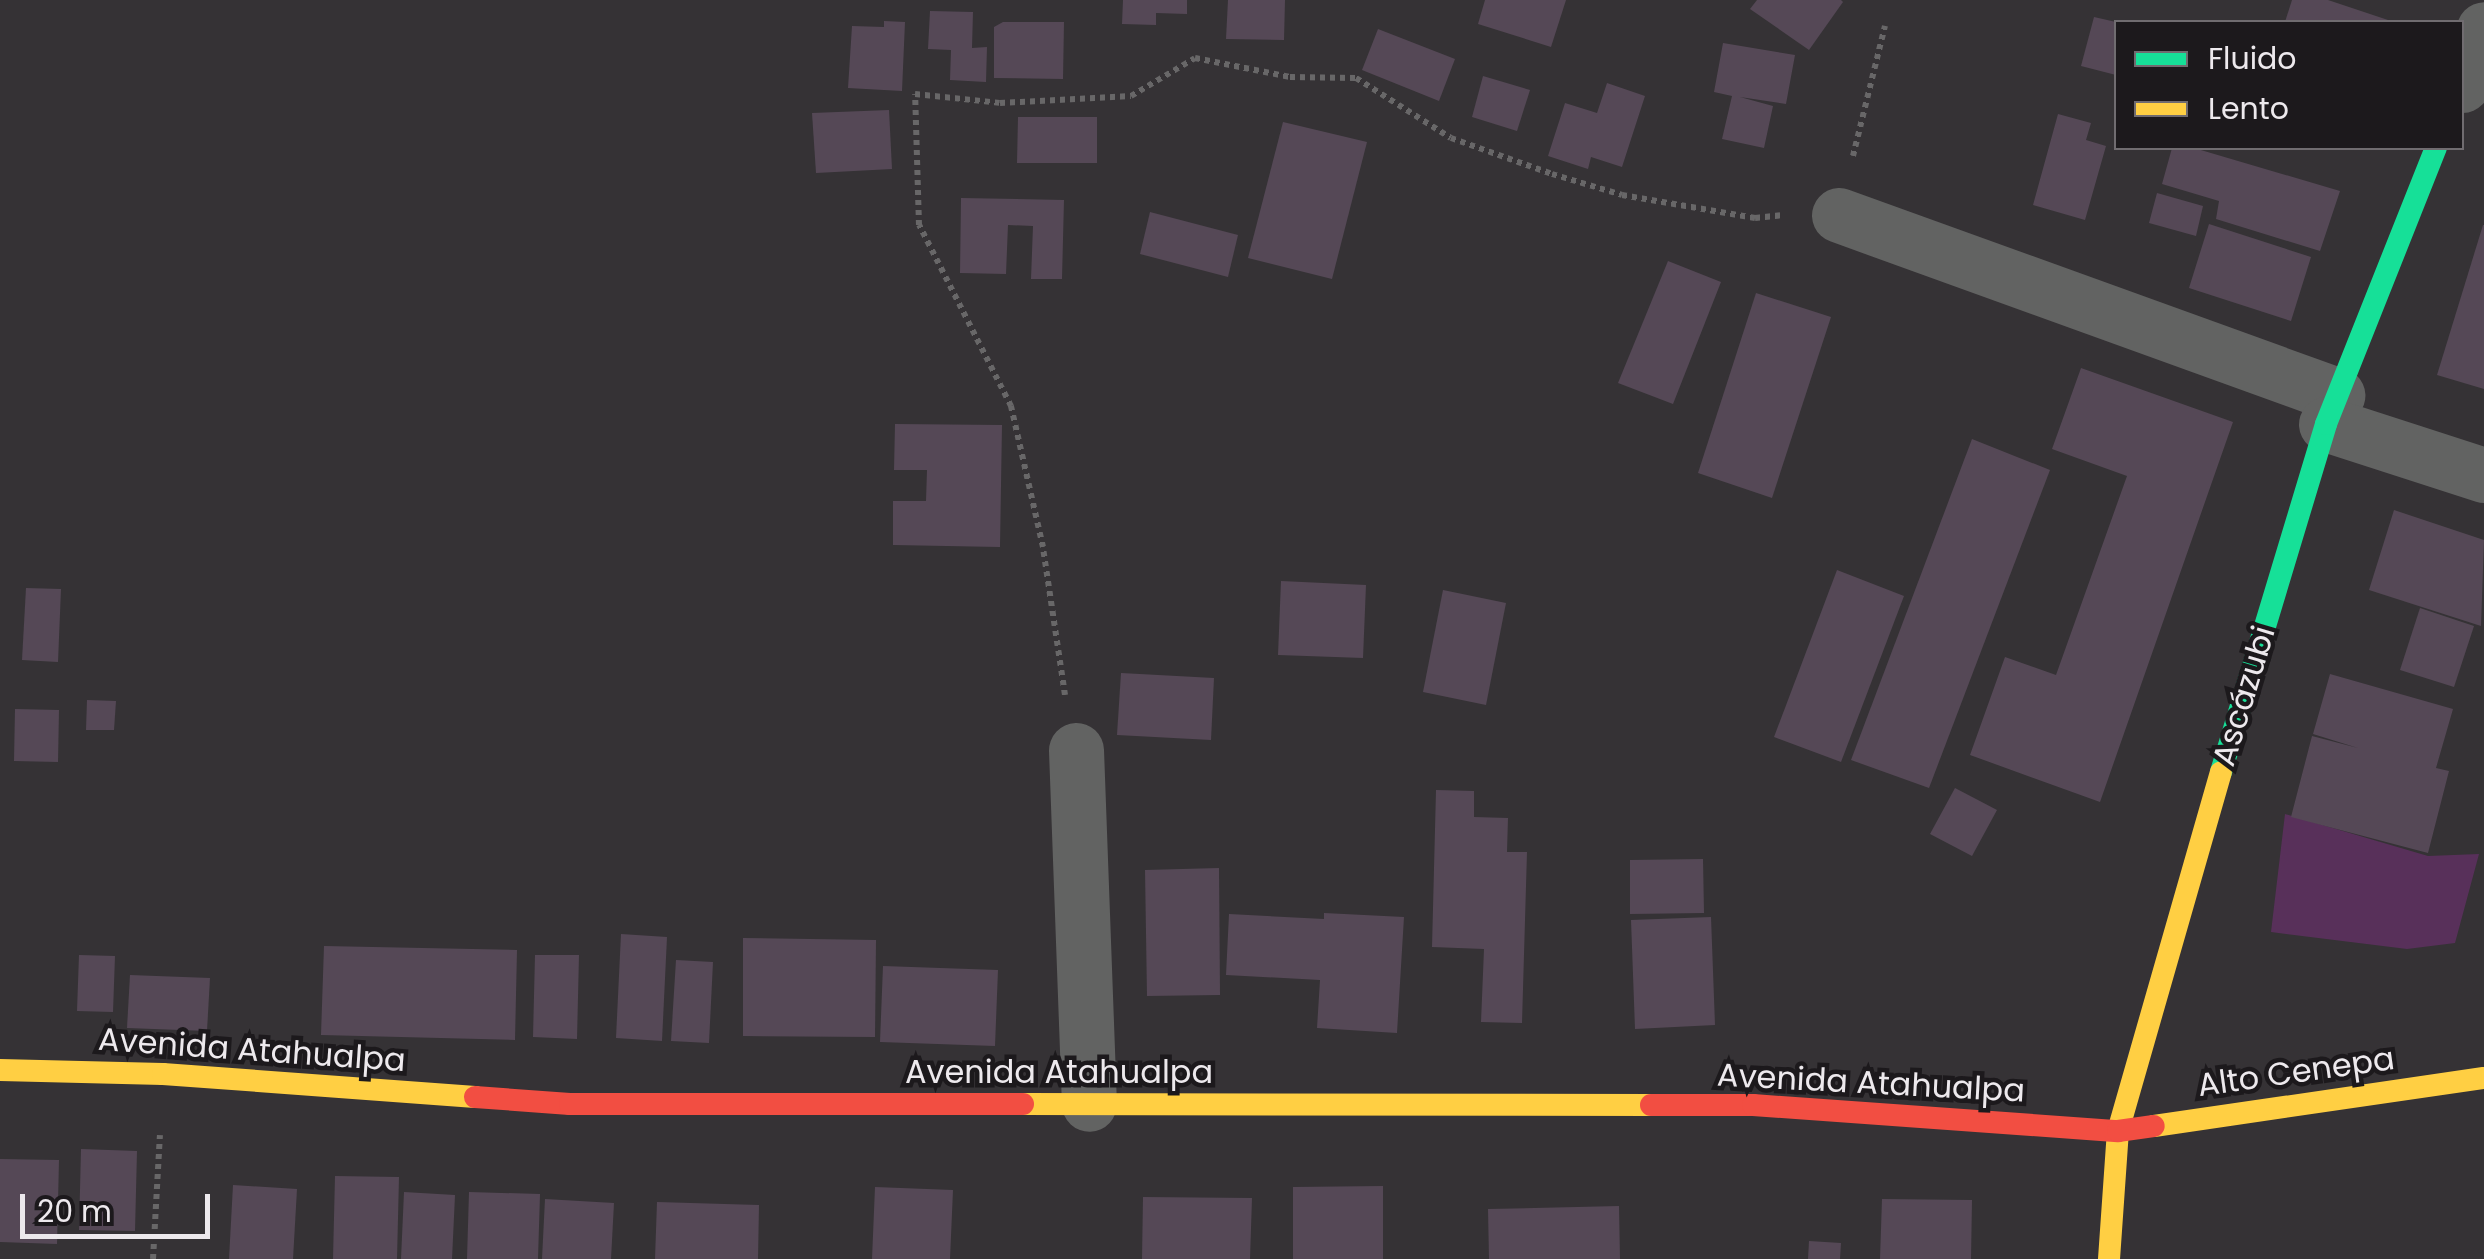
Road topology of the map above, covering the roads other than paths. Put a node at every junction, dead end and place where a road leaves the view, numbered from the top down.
1 (2484, 29) edge
2 (2464, 80) edge
3 (2435, 150) edge
4 (1839, 214) road end
5 (2332, 409) junction
6 (2484, 475) edge
7 (1076, 750) road end
8 (0, 1070) edge
9 (2484, 1078) edge
10 (1089, 1104) junction
11 (2118, 1131) junction
12 (2110, 1259) edge

1 - 2 street
3 - 5 street, Ascázubi
4 - 5 street
5 - 6 street
5 - 11 street, Ascázubi
7 - 10 street
8 - 10 street, Avenida Atahualpa
9 - 11 street, Alto Cenepa
10 - 11 street, Avenida Atahualpa
11 - 12 street, Ascázubi

